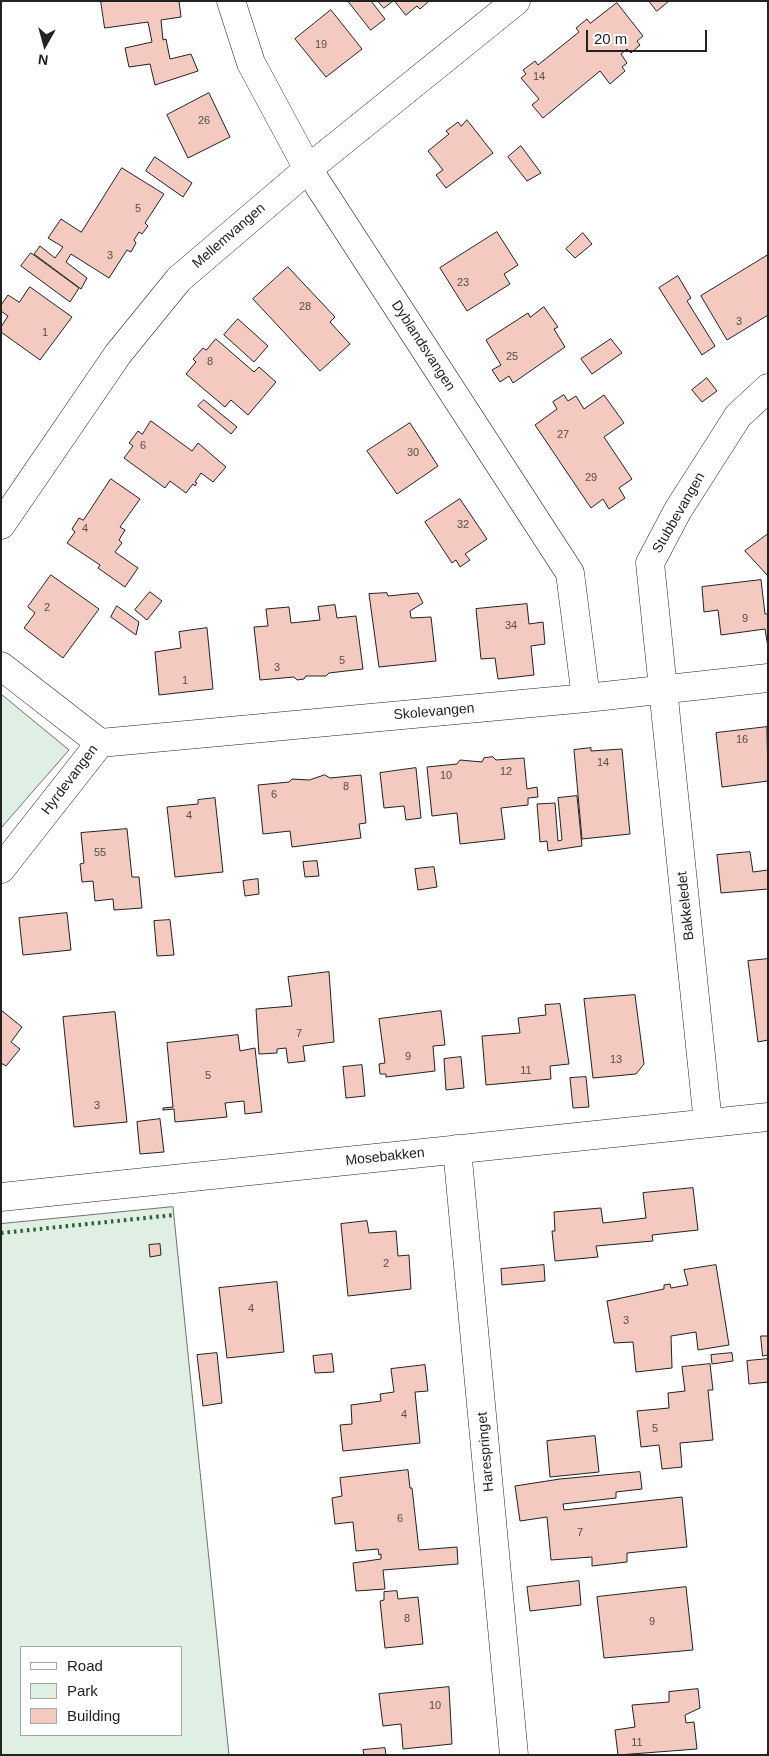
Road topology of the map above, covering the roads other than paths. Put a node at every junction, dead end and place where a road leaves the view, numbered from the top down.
1 (231, 1) edge
2 (516, 1) edge
3 (308, 169) junction
4 (768, 388) edge
5 (1, 525) edge
6 (1, 666) edge
7 (768, 678) edge
8 (664, 689) junction
9 (586, 698) junction
10 (100, 743) junction
11 (1, 869) edge
12 (768, 1117) edge
13 (708, 1123) junction
14 (458, 1149) junction
15 (1, 1197) edge
16 (514, 1755) edge

1 - 3 street, Dyblandsvangen
2 - 3 street, Mellemvangen
3 - 5 street, Mellemvangen
3 - 9 street, Dyblandsvangen
4 - 8 street, Stubbevangen
6 - 10 street, Hyrdevangen
7 - 8 street, Skolevangen
8 - 9 street, Skolevangen
8 - 13 street, Bakkeledet
9 - 10 street, Skolevangen
10 - 11 street, Hyrdevangen
12 - 13 street, Mosebakken
13 - 14 street, Mosebakken
14 - 15 street, Mosebakken
14 - 16 street, Harespringet

